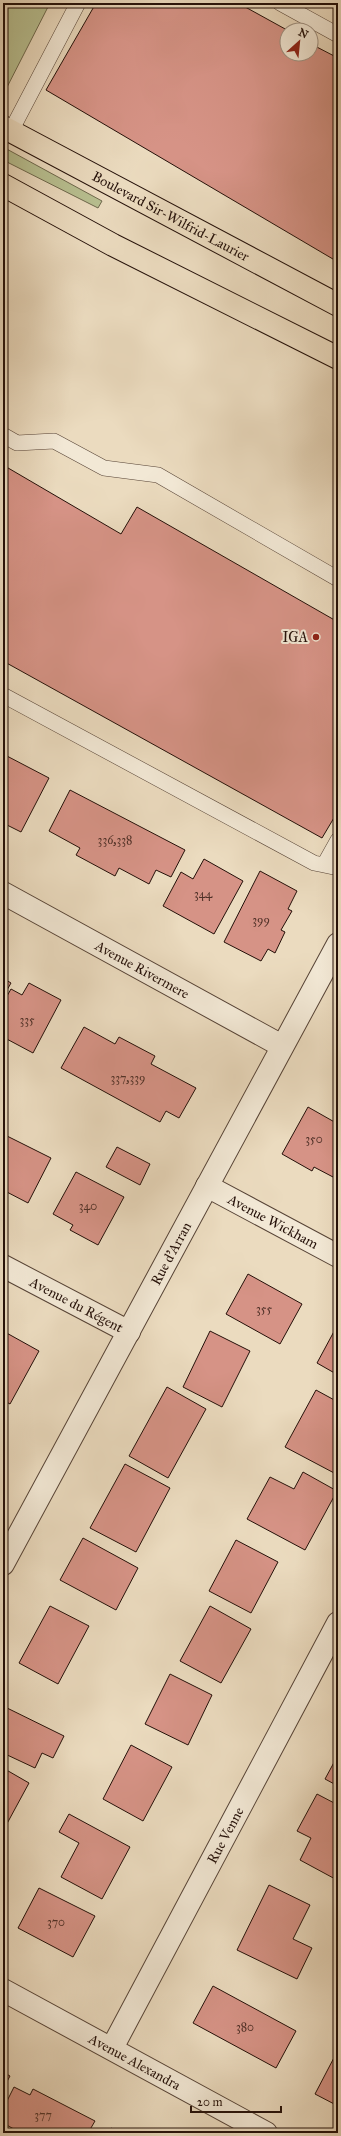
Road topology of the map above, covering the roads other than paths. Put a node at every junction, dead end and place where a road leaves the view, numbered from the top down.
1 (78, 3) edge
2 (280, 3) edge
3 (338, 35) edge
4 (7, 129) edge
5 (3, 185) edge
6 (338, 305) edge
7 (338, 358) edge
8 (3, 435) edge
9 (338, 579) edge
10 (3, 695) edge
11 (338, 840) edge
12 (331, 867) edge
13 (3, 893) edge
14 (338, 944) edge
15 (282, 1046) junction
16 (207, 1186) junction
17 (338, 1256) edge
18 (3, 1266) edge
19 (129, 1332) junction
20 (3, 1564) edge
21 (338, 1623) edge
22 (3, 1990) edge
23 (112, 2048) junction
24 (266, 2133) edge

1 - 4 lane
2 - 3 lane
4 - 6 main road, Boulevard Sir-Wilfrid-Laurier
5 - 7 main road
8 - 9 lane
10 - 12 lane
11 - 12 lane
13 - 15 street, Avenue Rivermere
14 - 15 street, Rue d'Arran
15 - 16 street, Rue d'Arran
16 - 17 street, Avenue Wickham
16 - 19 street, Rue d'Arran
18 - 19 street, Avenue du Régent
19 - 20 street, Rue d'Arran
21 - 23 street, Rue Venne
22 - 23 street, Avenue Alexandra
23 - 24 street, Avenue Alexandra

